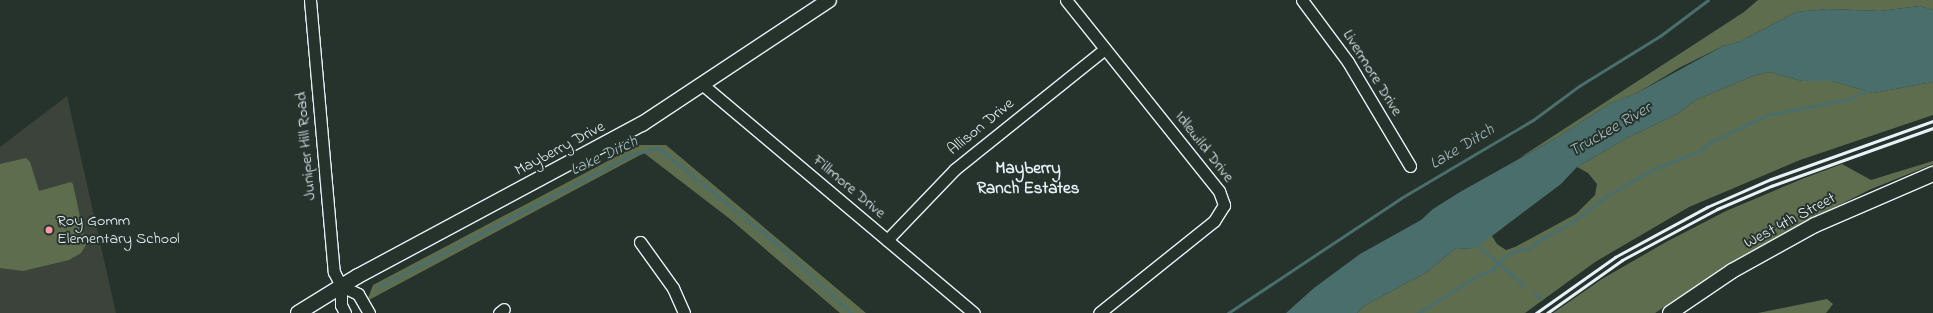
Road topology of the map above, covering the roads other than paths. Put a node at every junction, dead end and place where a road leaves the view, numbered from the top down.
1 (310, 0) edge
2 (830, 0) edge
3 (1066, 0) edge
4 (1302, 0) edge
5 (1105, 49) junction
6 (703, 85) junction
7 (1410, 166) dead end
8 (1933, 174) edge
9 (887, 240) junction
10 (640, 242) dead end
11 (341, 286) junction
12 (298, 313) edge
13 (345, 313) edge
14 (369, 313) edge
15 (684, 313) edge
16 (974, 313) edge
17 (1099, 313) edge
18 (1670, 313) edge

1 - 11 street, Juniper Hill Road
2 - 6 main road, Mayberry Drive
3 - 5 street, Idlewild Drive
4 - 7 street, Livermore Drive
5 - 9 street, Allison Drive
5 - 17 street, Idlewild Drive
6 - 9 street, Fillmore Drive
6 - 11 main road, Mayberry Drive
8 - 18 main road, West 4th Street
9 - 16 street, Fillmore Drive
10 - 15 street
11 - 12 main road, Mayberry Drive
11 - 13 street
11 - 14 street

